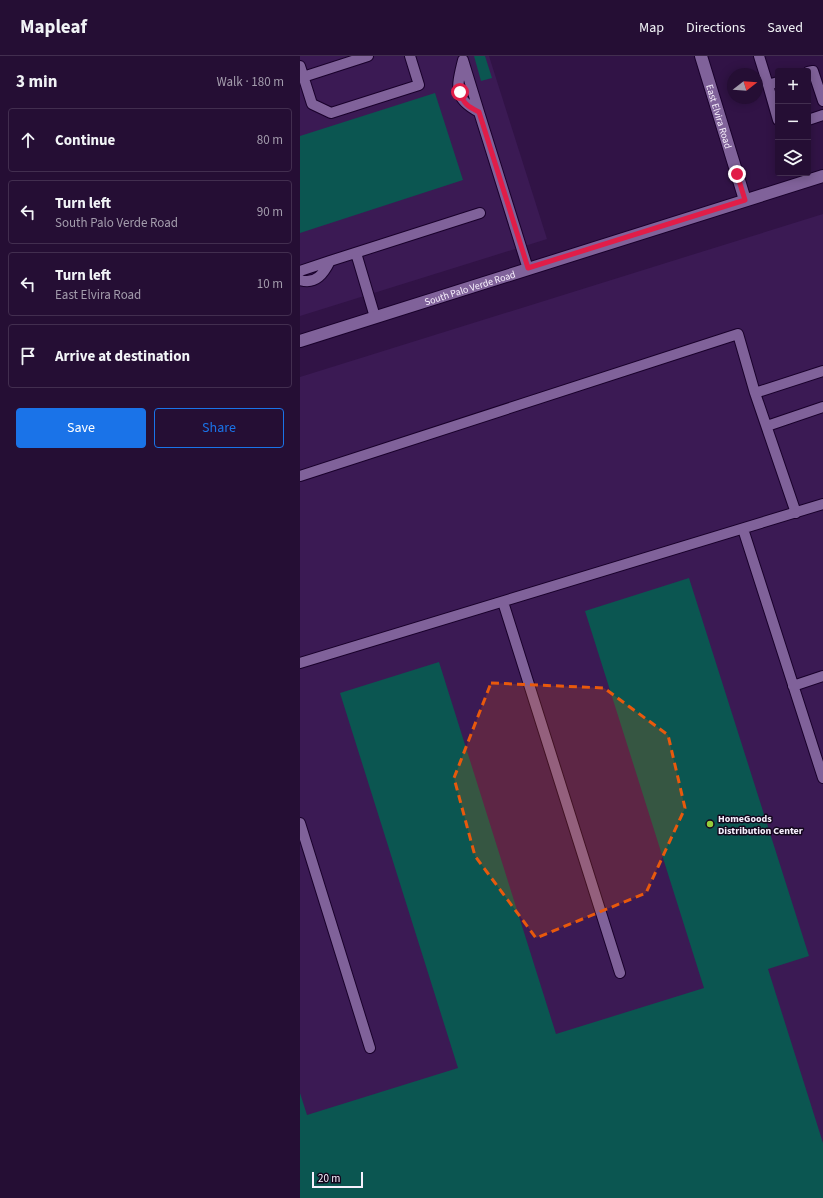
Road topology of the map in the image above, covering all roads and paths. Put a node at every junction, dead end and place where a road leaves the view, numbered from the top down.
1 (368, 56) edge
2 (410, 56) edge
3 (701, 56) edge
4 (759, 56) edge
5 (463, 58) edge
6 (300, 66) edge
7 (811, 71) edge
8 (303, 77) junction
9 (775, 83) edge
10 (768, 85) junction
11 (823, 102) edge
12 (775, 110) edge
13 (823, 115) edge
14 (811, 119) edge
15 (823, 176) edge
16 (745, 200) junction
17 (480, 213) dead end
18 (356, 253) junction
19 (330, 260) junction
20 (528, 268) junction
21 (300, 271) edge
22 (300, 280) edge
23 (375, 317) junction
24 (300, 341) edge
25 (823, 371) edge
26 (755, 393) junction
27 (823, 406) edge
28 (767, 426) junction
29 (300, 476) edge
30 (823, 504) edge
31 (796, 513) junction
32 (743, 529) junction
33 (502, 602) junction
34 (300, 663) edge
35 (823, 676) edge
36 (793, 686) junction
37 (823, 778) edge
38 (300, 823) edge
39 (620, 973) dead end
40 (370, 1048) dead end

1 - 8 lane
2 - 8 lane
3 - 16 street, East Elvira Road
4 - 10 lane
5 - 20 lane
6 - 8 lane
7 - 11 lane
9 - 10 lane
10 - 12 lane
13 - 14 lane
15 - 16 street, South Palo Verde Road
16 - 20 street, South Palo Verde Road
17 - 18 lane
18 - 19 lane
18 - 23 lane
19 - 21 lane
19 - 22 lane
20 - 23 street, South Palo Verde Road
23 - 24 street, South Palo Verde Road
25 - 26 lane
26 - 28 lane
26 - 29 lane
27 - 28 lane
28 - 31 lane
30 - 31 lane
31 - 32 lane
32 - 33 lane
32 - 36 lane
33 - 34 lane
33 - 39 lane
35 - 36 lane
36 - 37 lane
38 - 40 lane

